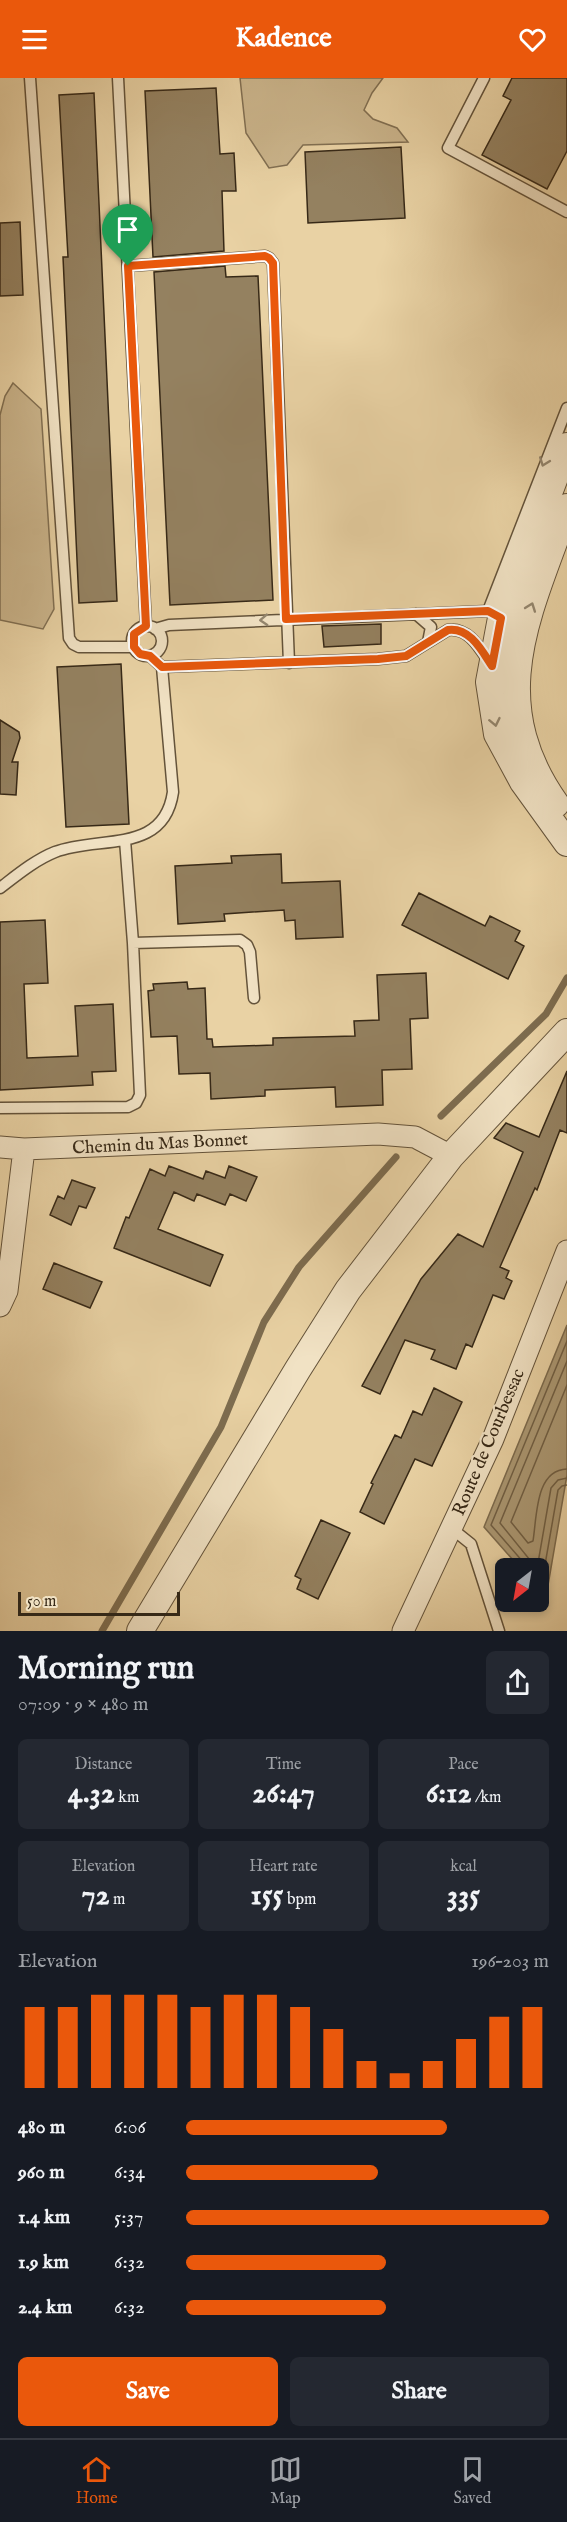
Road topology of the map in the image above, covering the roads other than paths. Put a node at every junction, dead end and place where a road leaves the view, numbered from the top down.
1 (30, 78) edge
2 (118, 78) edge
3 (484, 78) edge
4 (567, 212) edge
5 (128, 266) junction
6 (567, 408) edge
7 (567, 446) edge
8 (567, 507) edge
9 (415, 614) junction
10 (494, 615) junction
11 (286, 619) junction
12 (151, 627) junction
13 (428, 642) junction
14 (134, 647) junction
15 (150, 656) junction
16 (289, 663) junction
17 (492, 666) junction
18 (162, 667) junction
19 (515, 700) junction
20 (567, 819) edge
21 (125, 840) junction
22 (567, 843) edge
23 (0, 888) edge
24 (133, 943) junction
25 (254, 998) dead end
26 (567, 1032) edge
27 (0, 1108) edge
28 (0, 1148) edge
29 (24, 1149) junction
30 (451, 1156) junction
31 (567, 1251) edge
32 (0, 1306) edge
33 (451, 1528) junction
34 (140, 1631) edge
35 (403, 1631) edge
36 (499, 1631) edge

1 - 14 lane
2 - 5 lane
3 - 4 lane
5 - 11 lane
5 - 12 lane
6 -> 10 lane
7 - 10 street
19 -> 8 street
9 - 10 lane
9 - 11 lane
9 - 13 lane
10 - 17 street
10 - 19 lane
11 -> 12 lane
11 - 16 lane
12 - 14 lane
12 - 15 lane
13 - 16 lane
13 - 17 lane
14 - 15 lane
15 - 18 lane
16 - 18 lane
17 -> 22 street
18 - 21 lane
19 - 20 street
21 - 23 lane
21 - 24 lane
24 - 25 lane
24 - 27 lane
26 - 30 street
28 - 29 street, Chemin du Mas Bonnet
29 - 30 street, Chemin du Mas Bonnet
29 - 32 street
30 - 34 street
31 - 33 street, Route de Courbessac
33 - 35 street, Route de Courbessac
33 - 36 lane

